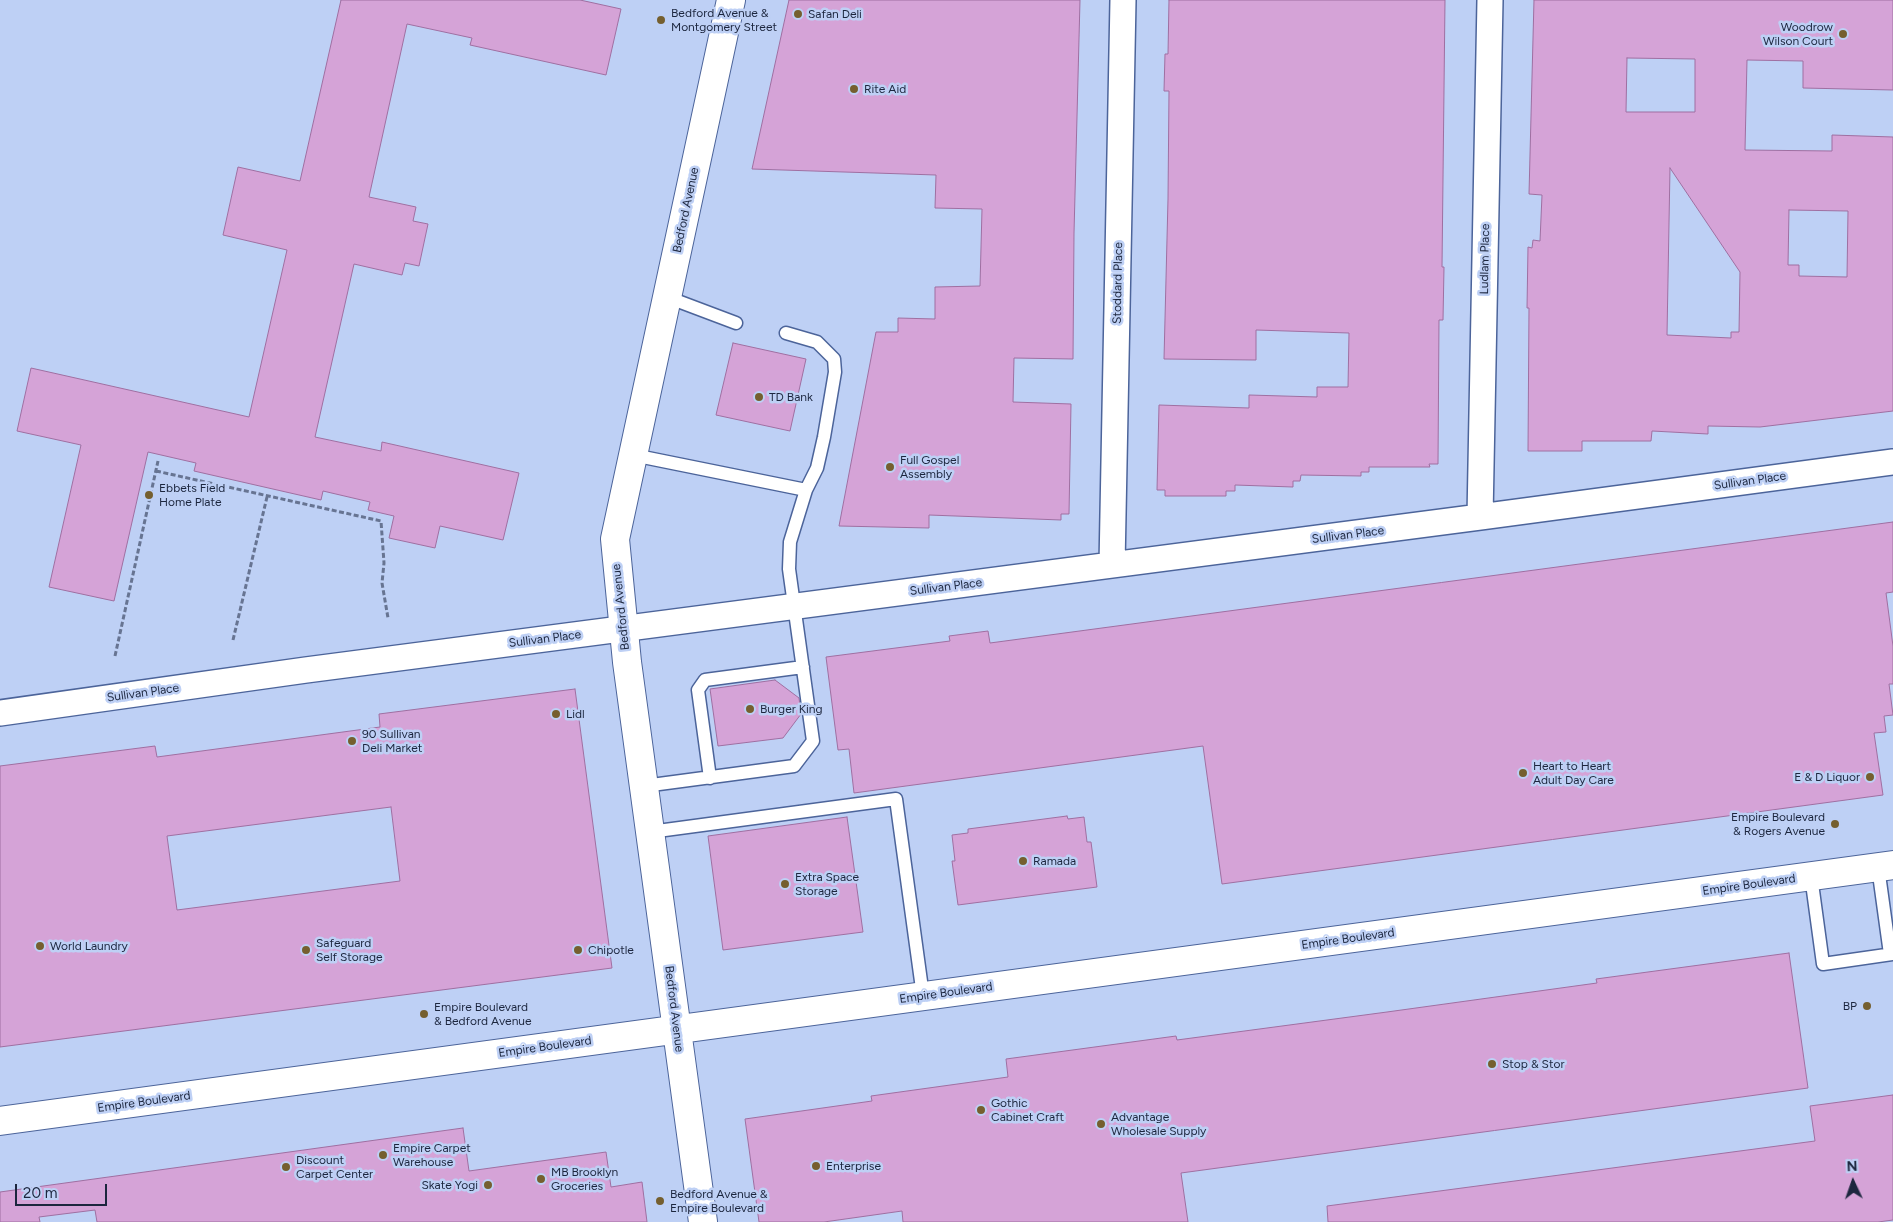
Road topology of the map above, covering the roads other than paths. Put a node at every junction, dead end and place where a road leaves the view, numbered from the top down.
1 (731, 0) edge
2 (1123, 0) edge
3 (1490, 0) edge
4 (667, 297) junction
5 (736, 323) dead end
6 (786, 333) dead end
7 (633, 454) junction
8 (1893, 462) edge
9 (806, 490) junction
10 (1480, 517) junction
11 (1112, 566) junction
12 (795, 607) junction
13 (623, 629) junction
14 (803, 667) junction
15 (0, 713) edge
16 (710, 778) junction
17 (644, 786) junction
18 (650, 832) junction
19 (1886, 866) edge
20 (1811, 876) junction
21 (1892, 954) edge
22 (923, 996) junction
23 (677, 1030) junction
24 (0, 1121) edge
25 (703, 1222) edge

1 - 4 main road, Bedford Avenue
2 - 11 street, Stoddard Place
3 - 10 street, Ludlam Place
4 - 5 lane
4 - 7 main road, Bedford Avenue
6 - 9 lane
7 - 9 lane
7 - 13 main road, Bedford Avenue
8 - 10 street, Sullivan Place
9 - 12 lane
10 - 11 street, Sullivan Place
11 - 12 street, Sullivan Place
12 - 13 street, Sullivan Place
12 - 14 lane
13 - 15 street, Sullivan Place
13 - 17 main road, Bedford Avenue
14 - 16 lane
14 - 16 lane
16 - 17 lane
17 - 18 main road, Bedford Avenue
18 - 22 lane
18 - 23 main road, Bedford Avenue
19 - 20 main road, Empire Boulevard
19 - 21 lane
20 - 21 lane
20 - 22 main road, Empire Boulevard
22 - 23 main road, Empire Boulevard
23 - 24 main road, Empire Boulevard
23 - 25 main road, Bedford Avenue

